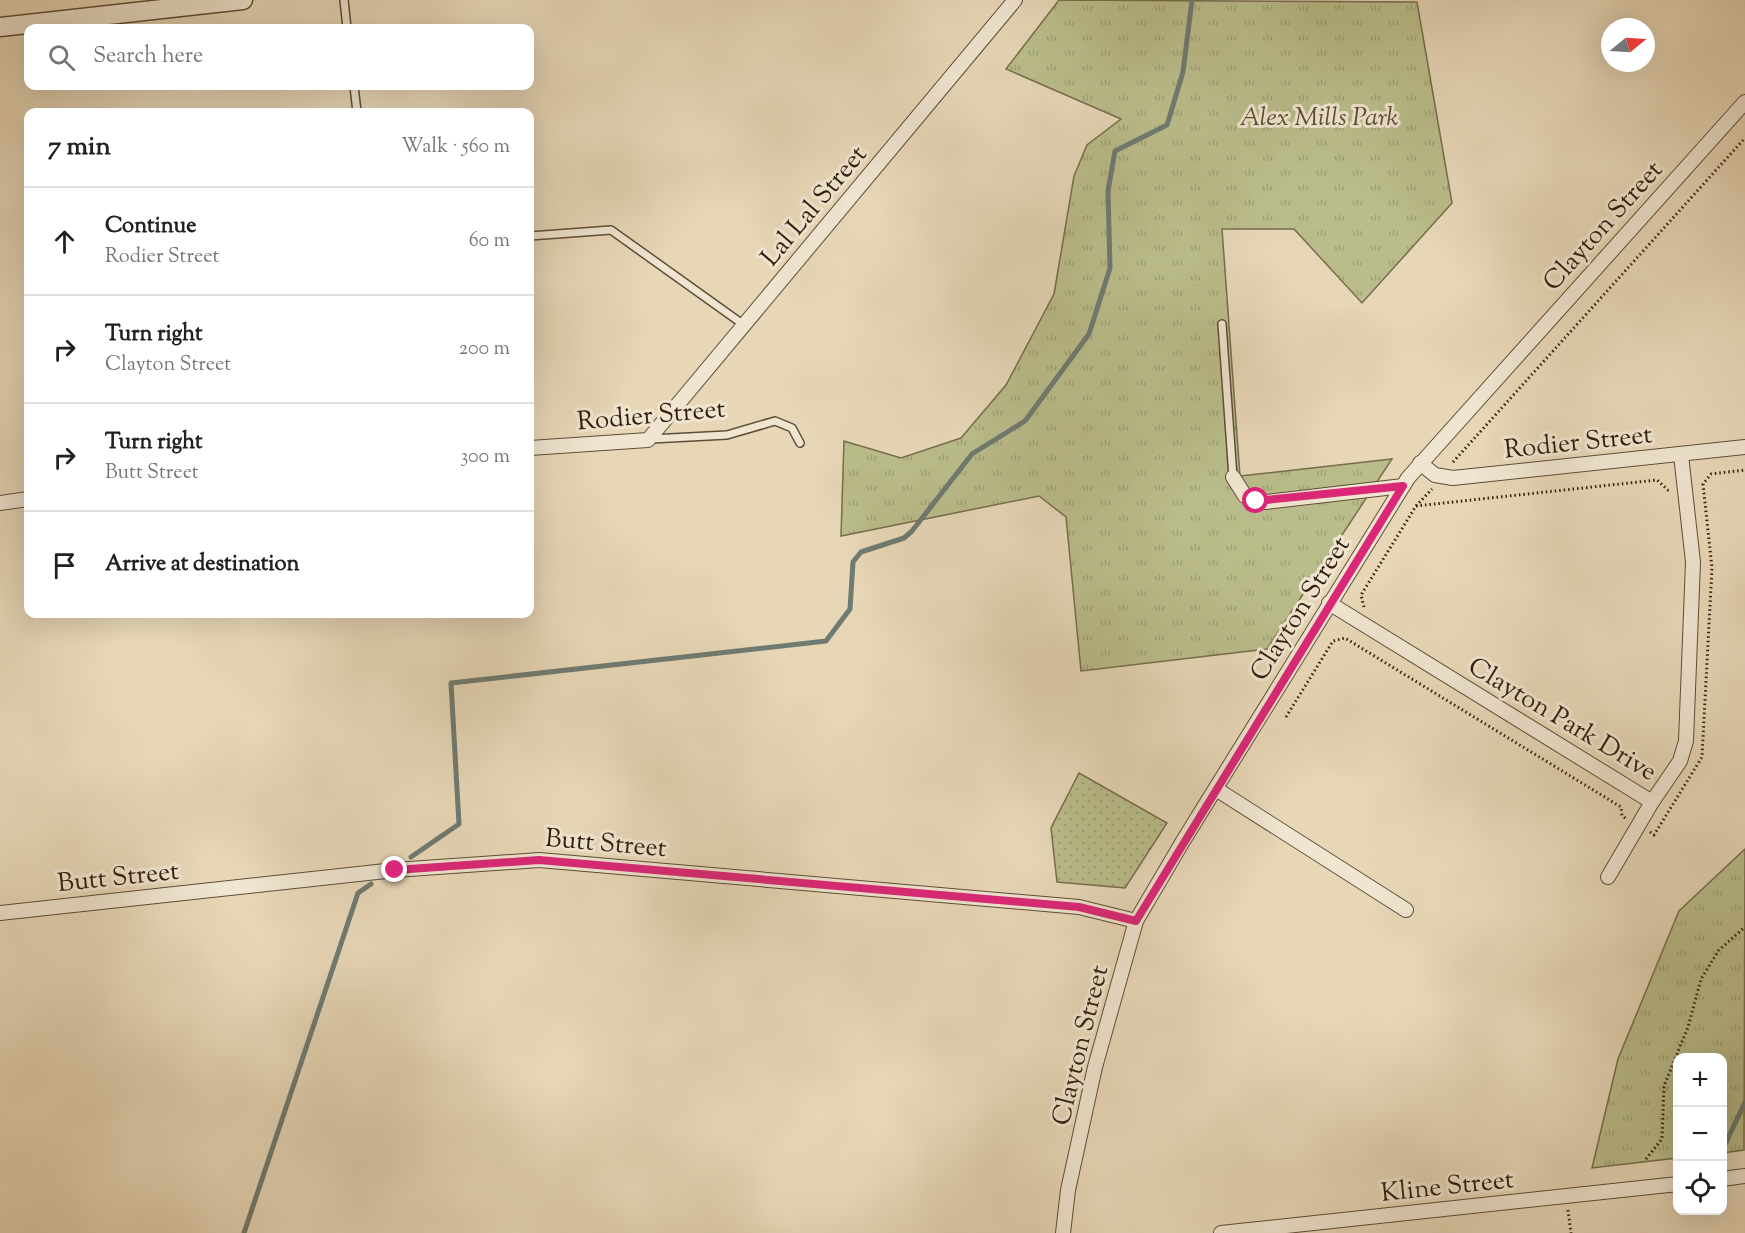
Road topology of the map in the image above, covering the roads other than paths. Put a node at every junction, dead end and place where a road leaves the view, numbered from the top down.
1 (243, 0) edge
2 (344, 0) edge
3 (1015, 0) edge
4 (24, 24) edge
5 (27, 24) edge
6 (347, 24) edge
7 (0, 27) edge
8 (354, 90) edge
9 (1745, 102) edge
10 (357, 108) edge
11 (534, 237) edge
12 (1222, 324) dead end
13 (744, 325) junction
14 (648, 440) junction
15 (800, 443) dead end
16 (1745, 447) edge
17 (534, 448) edge
18 (1681, 454) junction
19 (1420, 463) junction
20 (1233, 477) joint
21 (1403, 486) junction
22 (24, 500) edge
23 (0, 503) edge
24 (1329, 603) junction
25 (1216, 789) junction
26 (1652, 802) junction
27 (1608, 877) dead end
28 (1406, 910) dead end
29 (0, 913) edge
30 (1136, 921) junction
31 (1745, 1176) edge
32 (1727, 1178) edge
33 (1673, 1184) edge
34 (1063, 1233) edge
35 (1221, 1233) edge

1 - 5 street
2 - 6 lane
3 - 13 street, Lal Lal Street
4 - 7 street
8 - 10 lane
9 - 19 street, Clayton Street
11 - 13 lane
12 - 20 lane
13 - 14 street, Lal Lal Street
14 - 15 lane, Rodier Street
14 - 17 street, Rodier Street
16 - 18 street, Rodier Street
18 - 19 street, Rodier Street
18 - 26 street, Clayton Park Drive
19 - 21 street, Clayton Street
20 - 21 street
21 - 24 street, Clayton Street
22 - 23 street
24 - 25 street, Clayton Street
24 - 26 street, Clayton Park Drive
25 - 28 street
25 - 30 street, Clayton Street
26 - 27 street
29 - 30 street, Butt Street
30 - 34 street, Clayton Street
31 - 32 street
33 - 35 street, Kline Street

